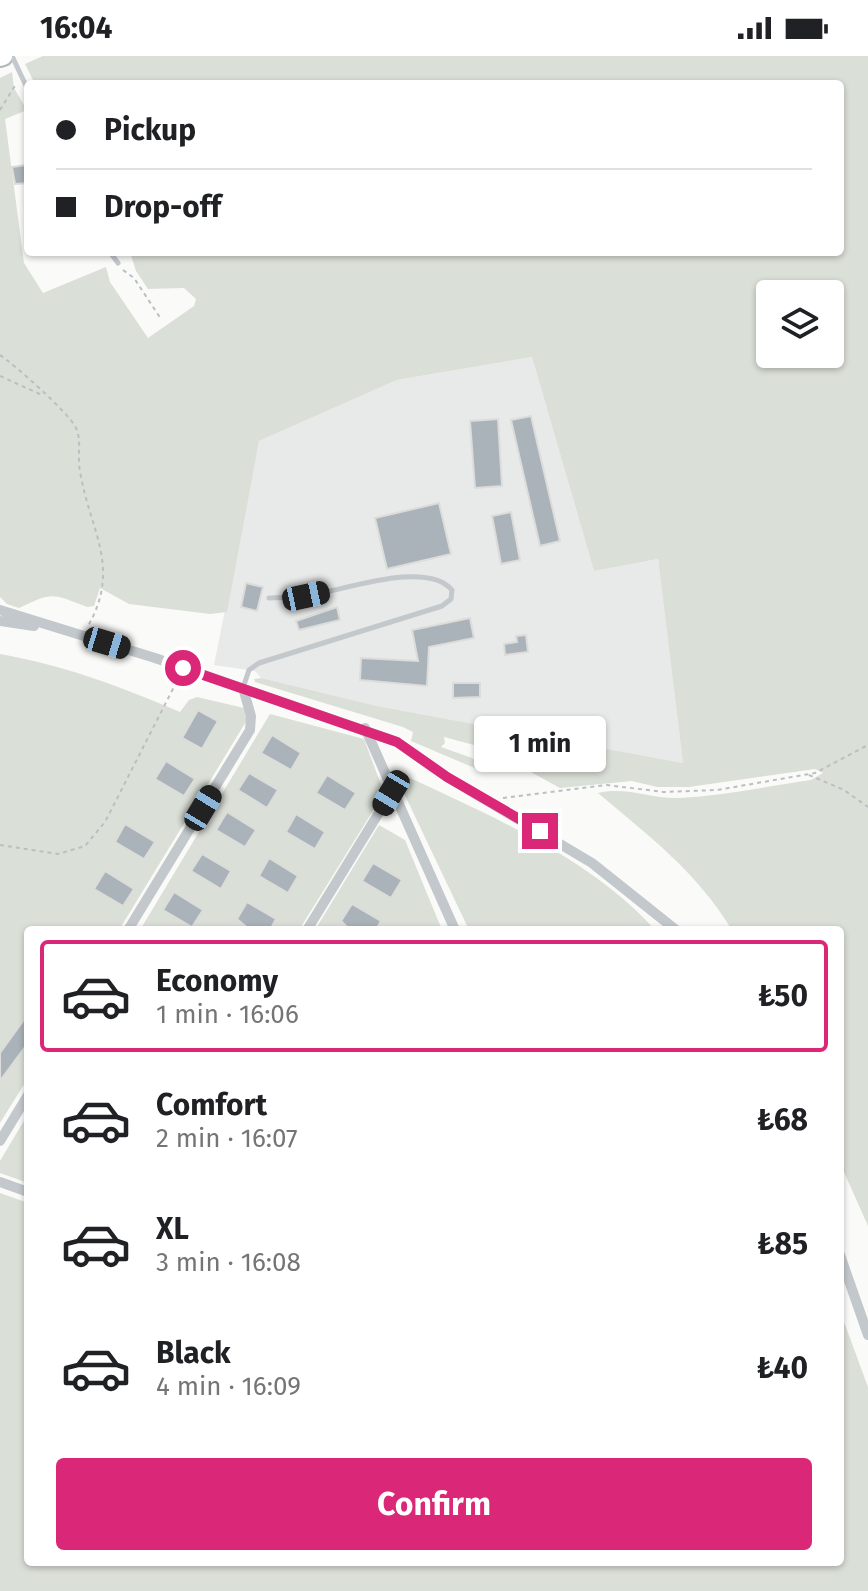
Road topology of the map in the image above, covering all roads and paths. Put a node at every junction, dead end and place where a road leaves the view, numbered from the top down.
1 (12, 56) edge
2 (22, 77) junction
3 (24, 81) edge
4 (0, 110) edge
5 (113, 256) edge
6 (118, 263) joint
7 (161, 319) dead end
8 (0, 355) edge
9 (0, 376) edge
10 (45, 396) junction
11 (269, 598) dead end
12 (0, 610) edge
13 (0, 621) edge
14 (79, 635) junction
15 (183, 668) junction
16 (243, 688) junction
17 (365, 728) junction
18 (868, 745) edge
19 (808, 775) junction
20 (391, 793) junction
21 (487, 799) junction
22 (868, 807) edge
23 (0, 845) edge
24 (130, 926) edge
25 (309, 926) edge
26 (453, 926) edge
27 (671, 926) edge
28 (24, 1102) edge
29 (0, 1141) edge
30 (0, 1182) edge
31 (24, 1191) edge
32 (844, 1266) edge
33 (868, 1335) edge

1 - 2 lane
2 - 3 lane
2 - 4 path
5 - 6 lane
6 - 7 path
8 - 10 path
9 - 10 path
10 - 14 path
11 - 16 lane
12 - 14 street
13 - 14 street
14 - 15 street
15 - 16 street
15 - 23 path
16 - 17 street
16 - 24 street
17 - 20 street
17 - 21 street
18 - 19 path
19 - 21 path
19 - 22 path
20 - 25 street
20 - 26 street
21 - 27 street
28 - 29 street
30 - 31 street
32 - 33 street

